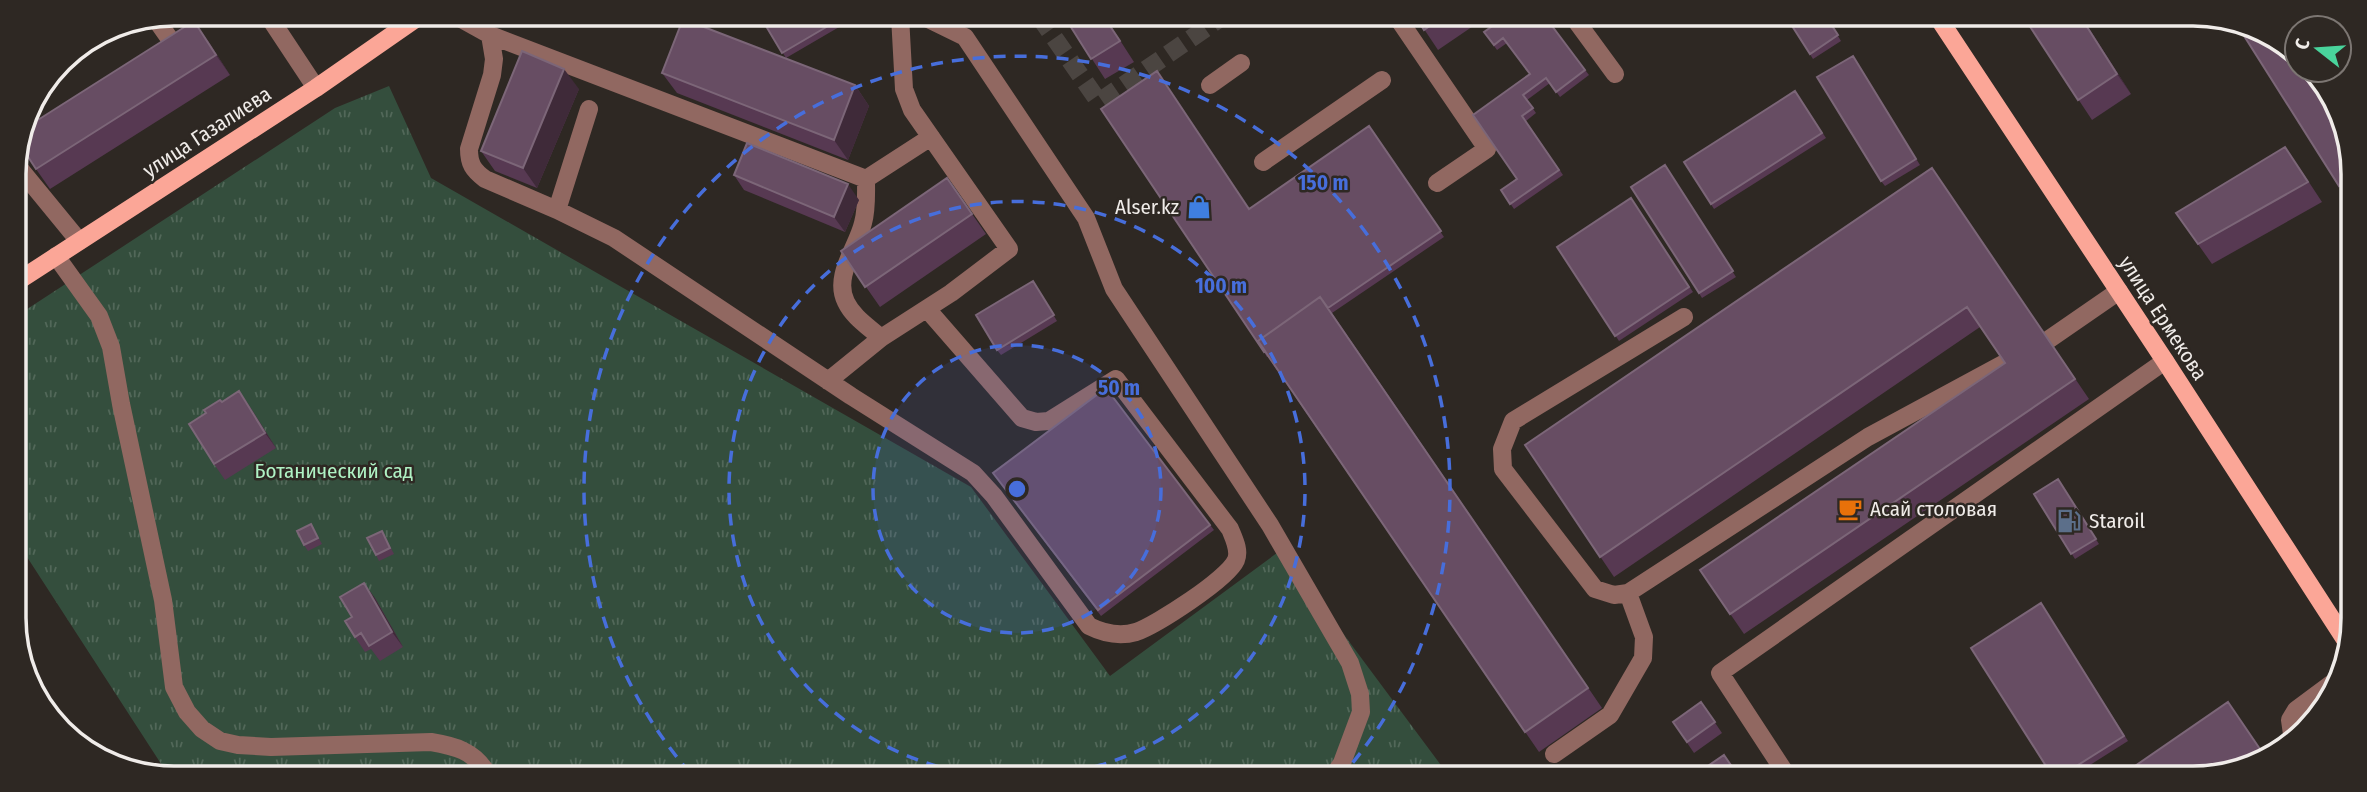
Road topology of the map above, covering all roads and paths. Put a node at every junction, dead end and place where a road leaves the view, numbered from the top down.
1 (275, 26) edge
2 (405, 26) edge
3 (474, 26) edge
4 (901, 26) edge
5 (942, 26) edge
6 (1403, 26) edge
7 (1580, 26) edge
8 (1944, 26) edge
9 (162, 27) edge
10 (490, 35) junction
11 (152, 59) edge
12 (1241, 63) dead end
13 (1615, 74) dead end
14 (1382, 80) dead end
15 (1210, 85) dead end
16 (316, 88) junction
17 (589, 109) dead end
18 (930, 137) junction
19 (1263, 162) dead end
20 (27, 178) edge
21 (866, 179) junction
22 (1437, 183) dead end
23 (557, 210) junction
24 (79, 241) junction
25 (56, 256) junction
26 (27, 275) edge
27 (2119, 292) junction
28 (927, 309) junction
29 (1684, 317) dead end
30 (881, 338) junction
31 (2048, 340) edge
32 (2165, 361) junction
33 (2005, 363) edge
34 (828, 381) junction
35 (1628, 593) junction
36 (2339, 632) edge
37 (2320, 692) edge
38 (2291, 728) edge
39 (1554, 754) dead end
40 (1340, 765) edge
41 (1780, 765) edge
42 (481, 766) edge

1 - 16 street
2 - 16 main road, улица Газалиева
3 - 10 street
4 - 18 street
5 - 40 street
6 - 22 street
7 - 13 street
8 - 27 main road, улица Ермекова
9 - 11 street
10 - 21 street
10 - 23 street
12 - 15 street
14 - 19 street
16 - 24 main road, улица Газалиева
17 - 23 street
18 - 21 street
18 - 28 street
20 - 24 street
21 - 30 street
23 - 34 street
24 - 25 main road, улица Газалиева
25 - 26 main road, улица Газалиева
25 - 42 street
27 - 31 street
27 - 32 main road, улица Ермекова
28 - 30 street
28 - 34 street
29 - 35 street
30 - 34 street
32 - 36 main road, улица Ермекова
32 - 41 street
33 - 35 street
35 - 39 street
37 - 38 street

